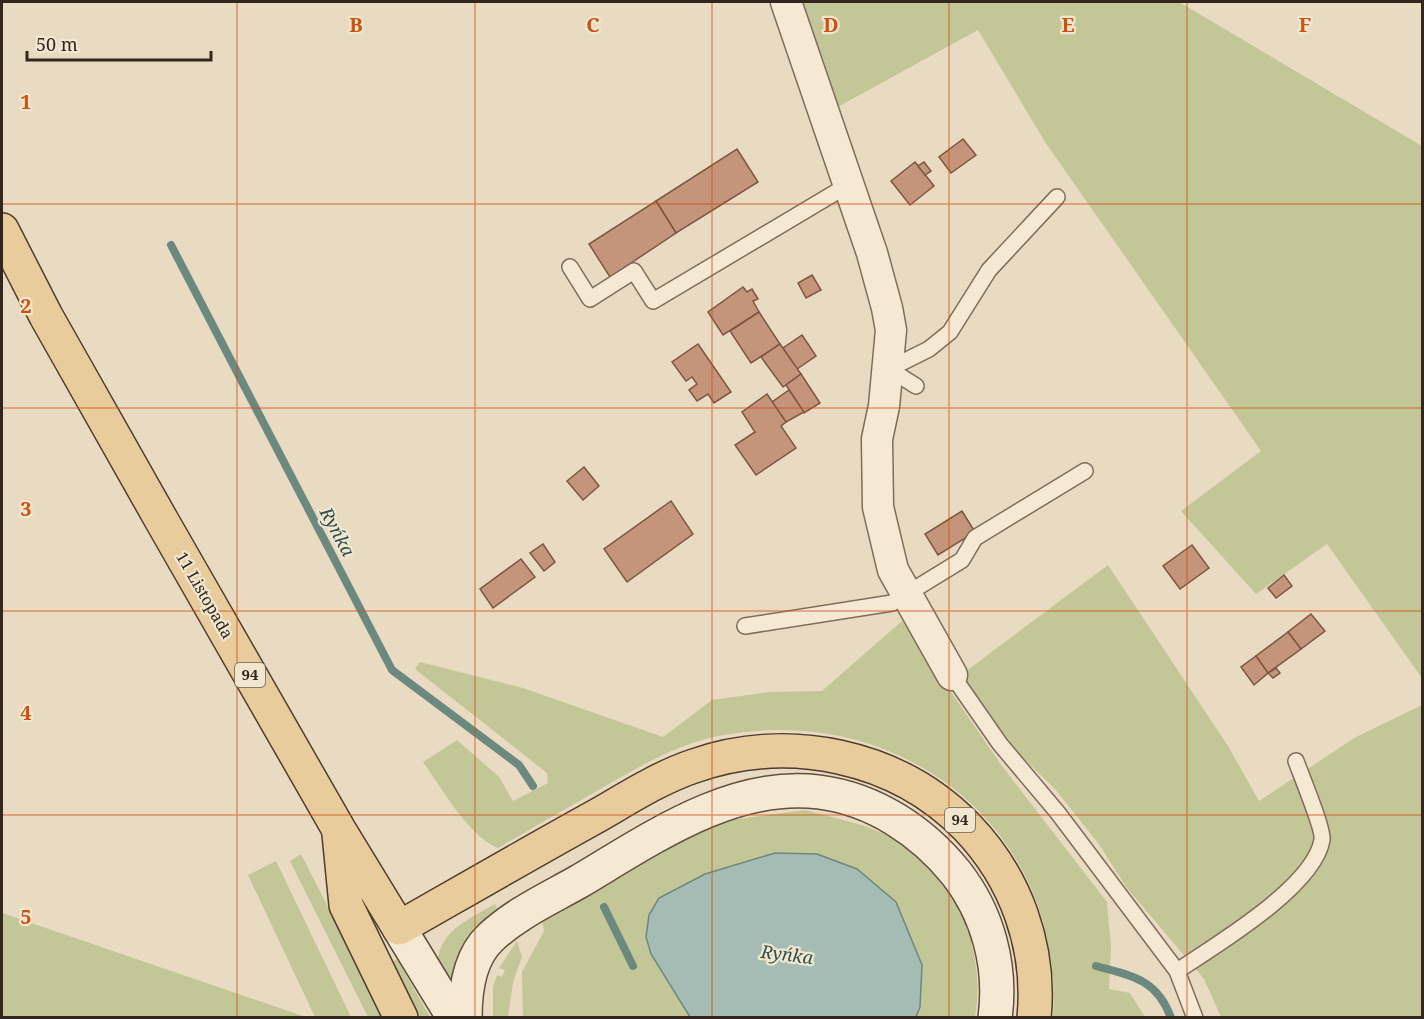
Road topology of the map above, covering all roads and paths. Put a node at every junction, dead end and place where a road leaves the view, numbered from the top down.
1 (786, 2) edge
2 (848, 185) junction
3 (1057, 197) dead end
4 (2, 230) edge
5 (570, 267) dead end
6 (889, 369) junction
7 (916, 386) dead end
8 (1085, 471) dead end
9 (906, 595) junction
10 (745, 626) dead end
11 (952, 675) joint
12 (1296, 761) dead end
13 (338, 828) junction
14 (399, 928) junction
15 (1177, 971) junction
16 (401, 1017) edge
17 (454, 1017) edge
18 (465, 1017) edge
19 (995, 1017) edge
20 (1034, 1017) edge
21 (1195, 1017) edge

1 - 2 street
2 - 5 lane
2 - 6 street
3 - 6 lane
4 - 13 main road, 11 Listopada / 94
6 - 7 lane
6 - 9 street
8 - 9 lane
9 - 10 lane
9 - 11 street
11 - 15 lane
12 - 15 lane
13 - 14 main road, 11 Listopada / 94
13 - 16 main road
14 - 17 main road, 11 Listopada
14 - 20 main road, 94
15 - 21 lane
18 - 19 main road

